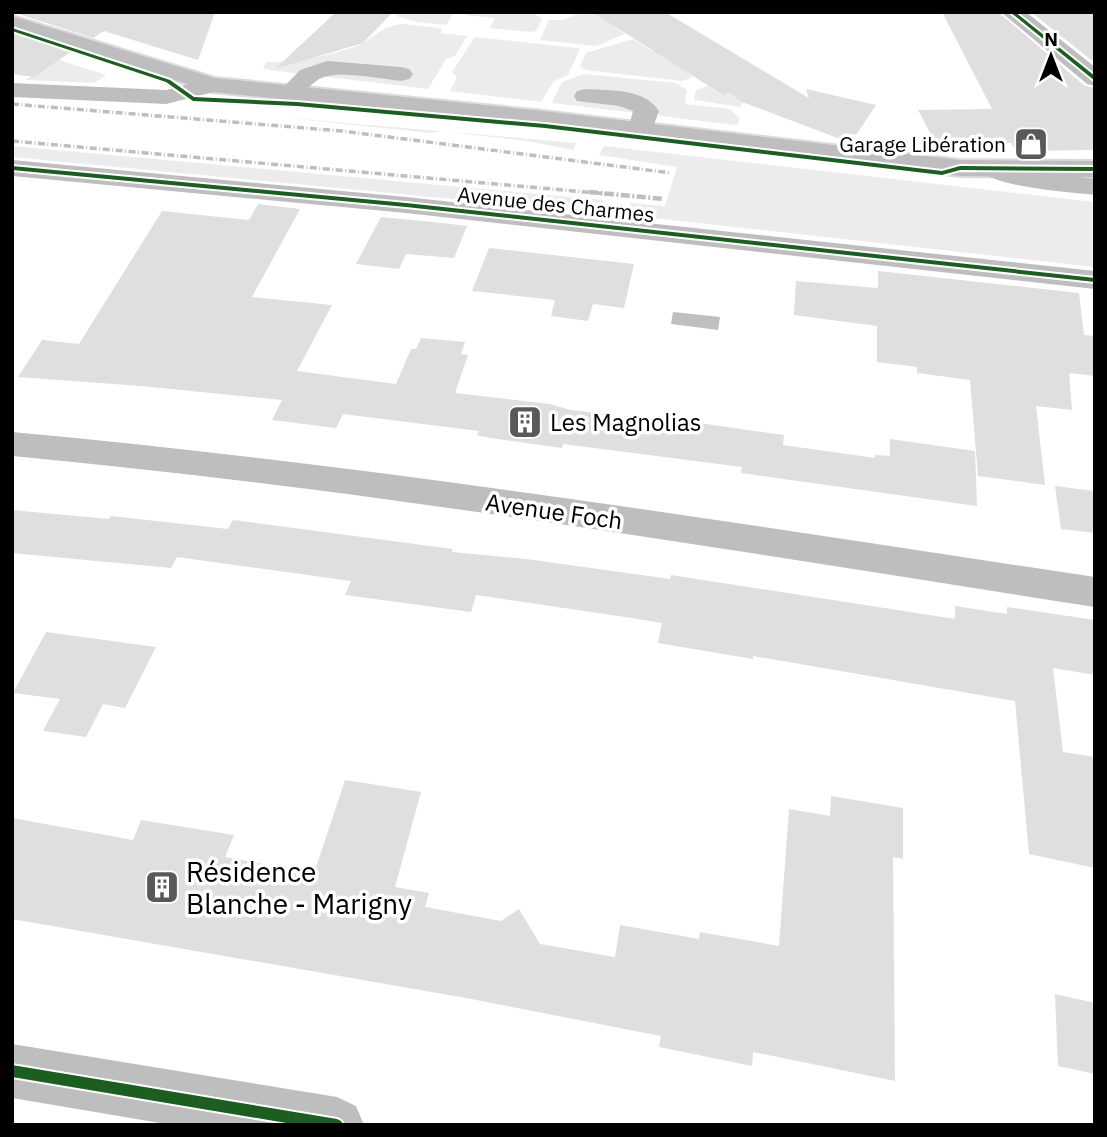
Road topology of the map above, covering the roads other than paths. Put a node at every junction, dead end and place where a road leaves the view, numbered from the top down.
1 (1012, 12) edge
2 (12, 23) edge
3 (401, 74) dead end
4 (1092, 75) edge
5 (213, 85) junction
6 (12, 90) edge
7 (290, 93) junction
8 (586, 96) dead end
9 (641, 130) junction
10 (12, 168) edge
11 (993, 169) junction
12 (1095, 169) edge
13 (1095, 187) edge
14 (1095, 280) edge
15 (12, 444) edge
16 (1095, 592) edge
17 (12, 1071) edge
18 (337, 1125) edge

1 - 4 street
2 - 5 street
3 - 7 street
5 - 6 street
5 - 7 street
7 - 9 street
8 - 9 street
9 - 11 street
10 - 14 street, Avenue des Charmes
11 - 12 street
11 - 13 street
15 - 16 street, Avenue Foch
17 - 18 street

